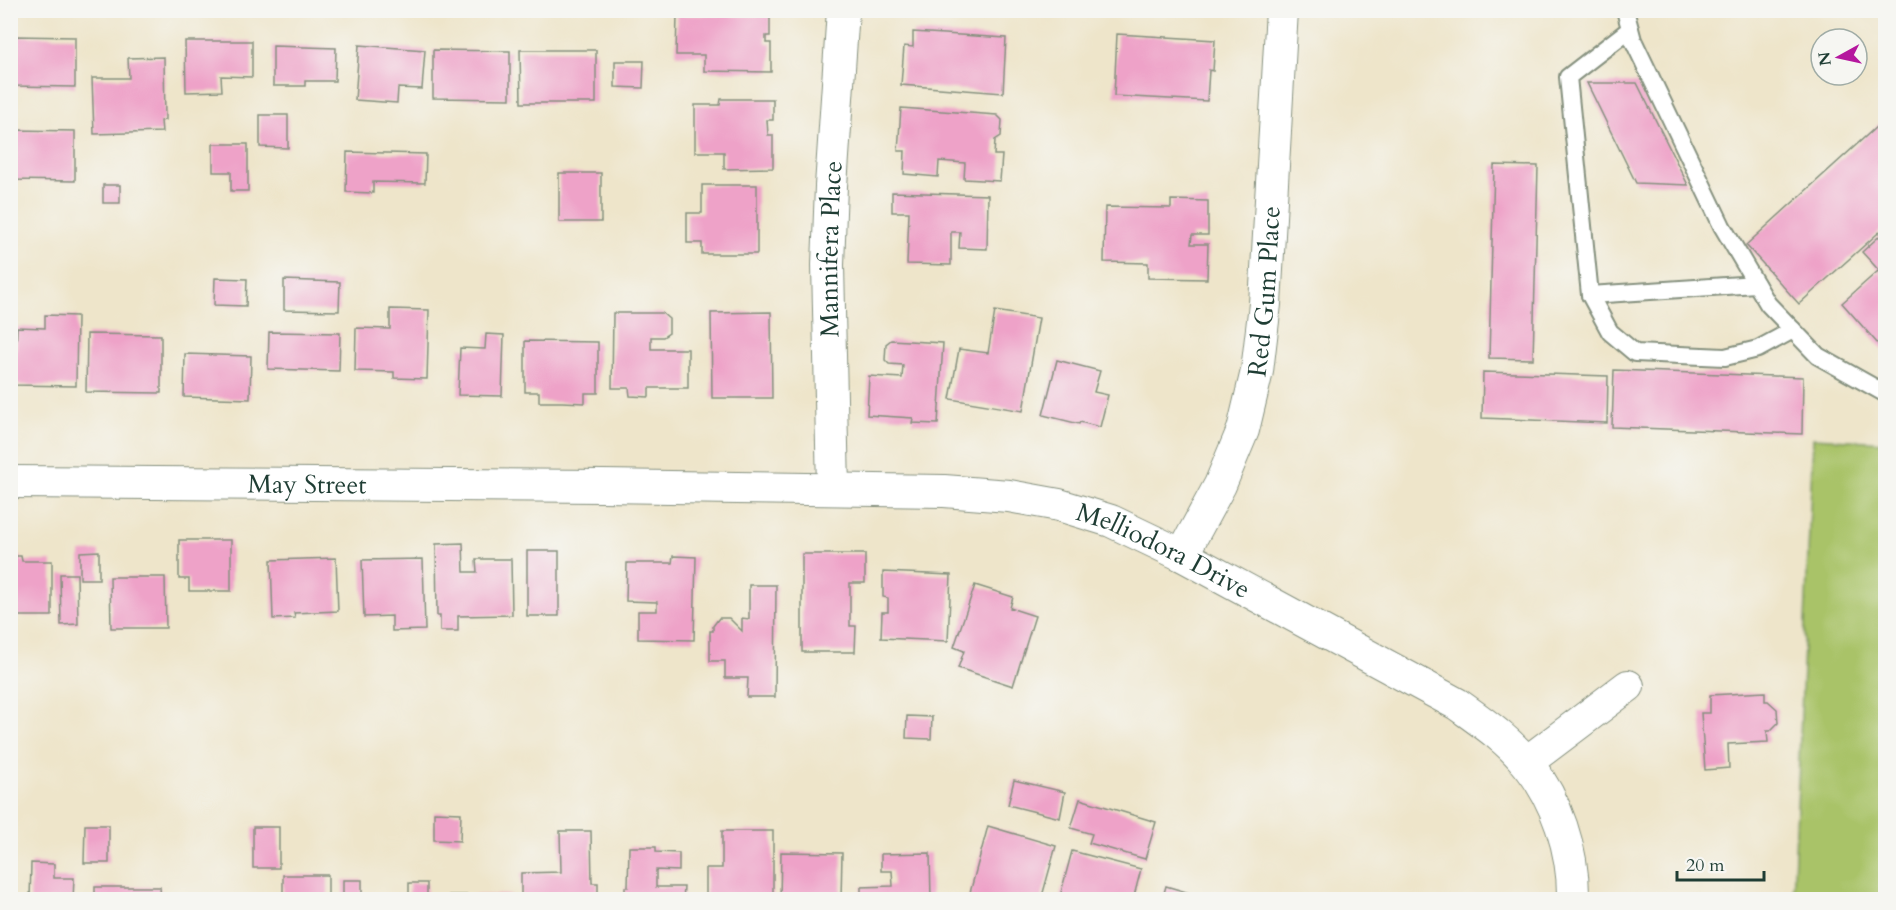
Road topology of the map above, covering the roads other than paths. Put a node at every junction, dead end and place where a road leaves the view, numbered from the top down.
1 (843, 10) edge
2 (1282, 10) edge
3 (1626, 10) edge
4 (1630, 29) junction
5 (1756, 284) junction
6 (1590, 295) junction
7 (1793, 330) junction
8 (1886, 394) edge
9 (10, 483) edge
10 (603, 486) joint
11 (833, 489) junction
12 (1182, 555) junction
13 (1628, 686) dead end
14 (1527, 762) junction
15 (1573, 900) edge

1 - 11 street, Mannifera Place
2 - 12 street, Red Gum Place
3 - 4 lane
4 - 5 lane
4 - 6 lane
5 - 6 lane
5 - 7 lane
6 - 7 lane
7 - 8 lane
9 - 10 street, May Street
10 - 11 street, Melliodora Drive
11 - 12 street, Melliodora Drive
12 - 14 street, Melliodora Drive
13 - 14 street
14 - 15 street, Melliodora Drive

